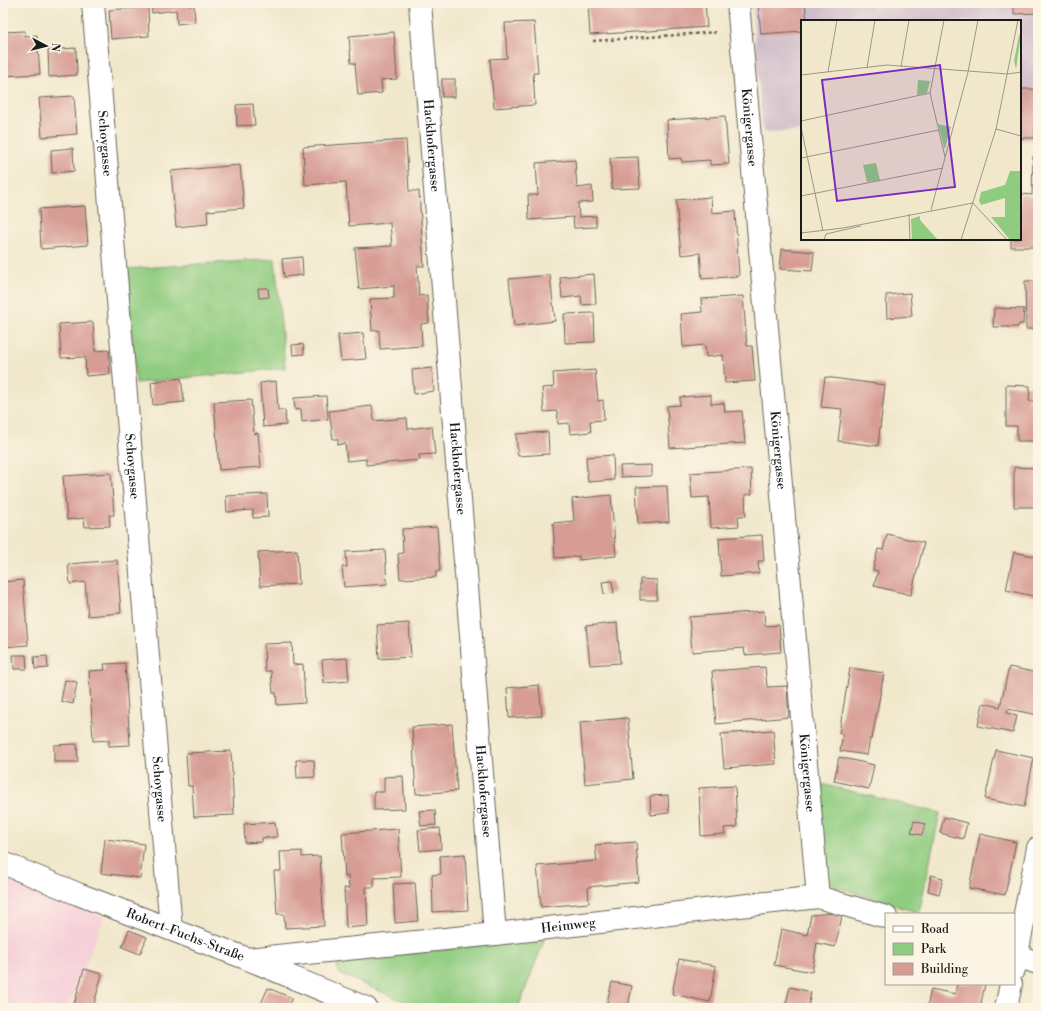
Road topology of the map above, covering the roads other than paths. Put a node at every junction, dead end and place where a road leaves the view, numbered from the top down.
1 (93, 3) edge
2 (420, 3) edge
3 (738, 3) edge
4 (1038, 848) edge
5 (3, 863) edge
6 (818, 897) junction
7 (885, 917) edge
8 (171, 929) junction
9 (495, 934) junction
10 (248, 959) junction
11 (1015, 960) edge
12 (1038, 963) edge
13 (1011, 985) edge
14 (366, 1008) edge
15 (1006, 1008) edge

1 - 8 street, Schoygasse
2 - 9 street, Hackhofergasse
3 - 6 street, Königergasse
4 - 11 street
5 - 8 street, Robert-Fuchs-Straße
6 - 7 street, Heimweg
6 - 9 street, Heimweg
8 - 10 street, Robert-Fuchs-Straße
9 - 10 street, Heimweg
10 - 14 street, Robert-Fuchs-Straße
11 - 12 street
13 - 15 street

